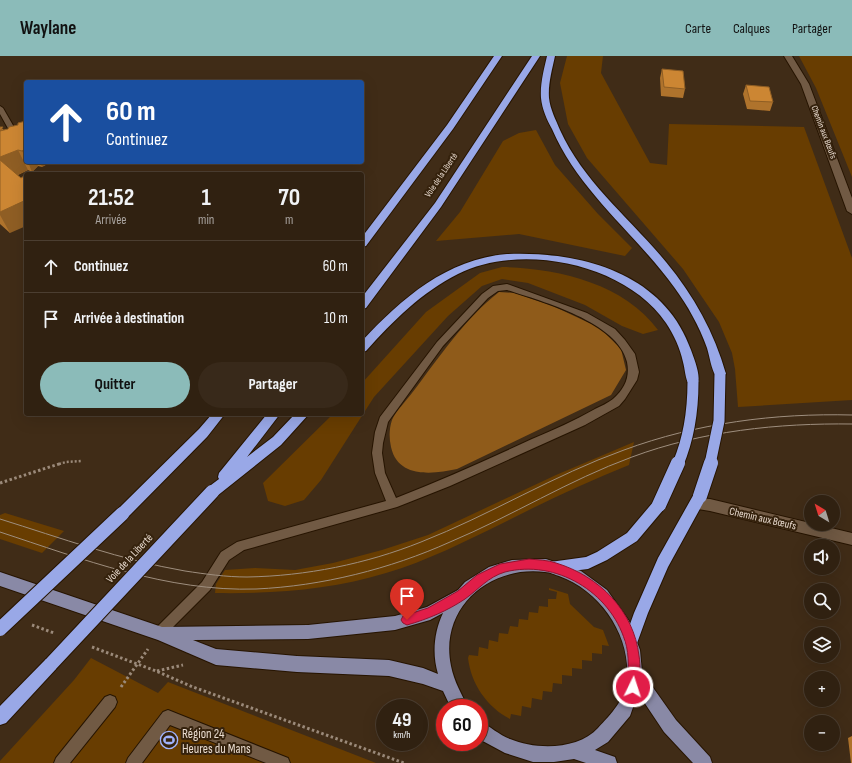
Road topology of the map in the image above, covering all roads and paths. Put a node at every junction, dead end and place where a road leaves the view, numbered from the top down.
1 (498, 56) edge
2 (536, 56) edge
3 (551, 56) edge
4 (788, 56) edge
5 (0, 108) edge
6 (0, 136) edge
7 (852, 211) edge
8 (364, 241) edge
9 (364, 302) edge
10 (364, 346) edge
11 (217, 416) edge
12 (272, 416) edge
13 (301, 416) edge
14 (81, 461) dead end
15 (0, 483) edge
16 (212, 492) junction
17 (698, 500) junction
18 (393, 504) junction
19 (852, 539) edge
20 (555, 567) junction
21 (0, 579) edge
22 (462, 595) junction
23 (0, 630) edge
24 (159, 633) junction
25 (631, 641) junction
26 (156, 671) dead end
27 (634, 674) junction
28 (448, 685) junction
29 (455, 699) edge
30 (110, 702) joint
31 (0, 717) edge
32 (488, 735) edge
33 (575, 750) junction
34 (61, 763) edge
35 (133, 763) edge
36 (283, 763) edge
37 (404, 763) edge
38 (609, 763) edge
39 (704, 763) edge

1 - 8 highway, Voie de la Liberté
2 - 9 highway, Voie de la Liberté
3 - 17 highway, bridge
4 - 7 street, Chemin aux Bœufs
5 - 6 lane
10 - 20 highway, bridge
11 - 23 highway, bridge
12 - 16 highway, Voie de la Liberté
13 - 16 highway
14 - 15 path
16 - 31 highway, Voie de la Liberté, bridge
17 - 19 street, Chemin aux Bœufs
17 - 25 highway
18 - 18 lane
18 - 24 lane
20 - 22 main road
20 - 25 main road
21 - 24 main road
22 - 24 main road
22 - 28 main road
24 - 28 main road
24 - 30 path
25 - 27 main road
26 - 37 path
27 - 33 main road
27 - 39 main road
28 - 29 main road
30 - 34 lane
32 - 33 main road
33 - 38 main road
35 - 36 lane

